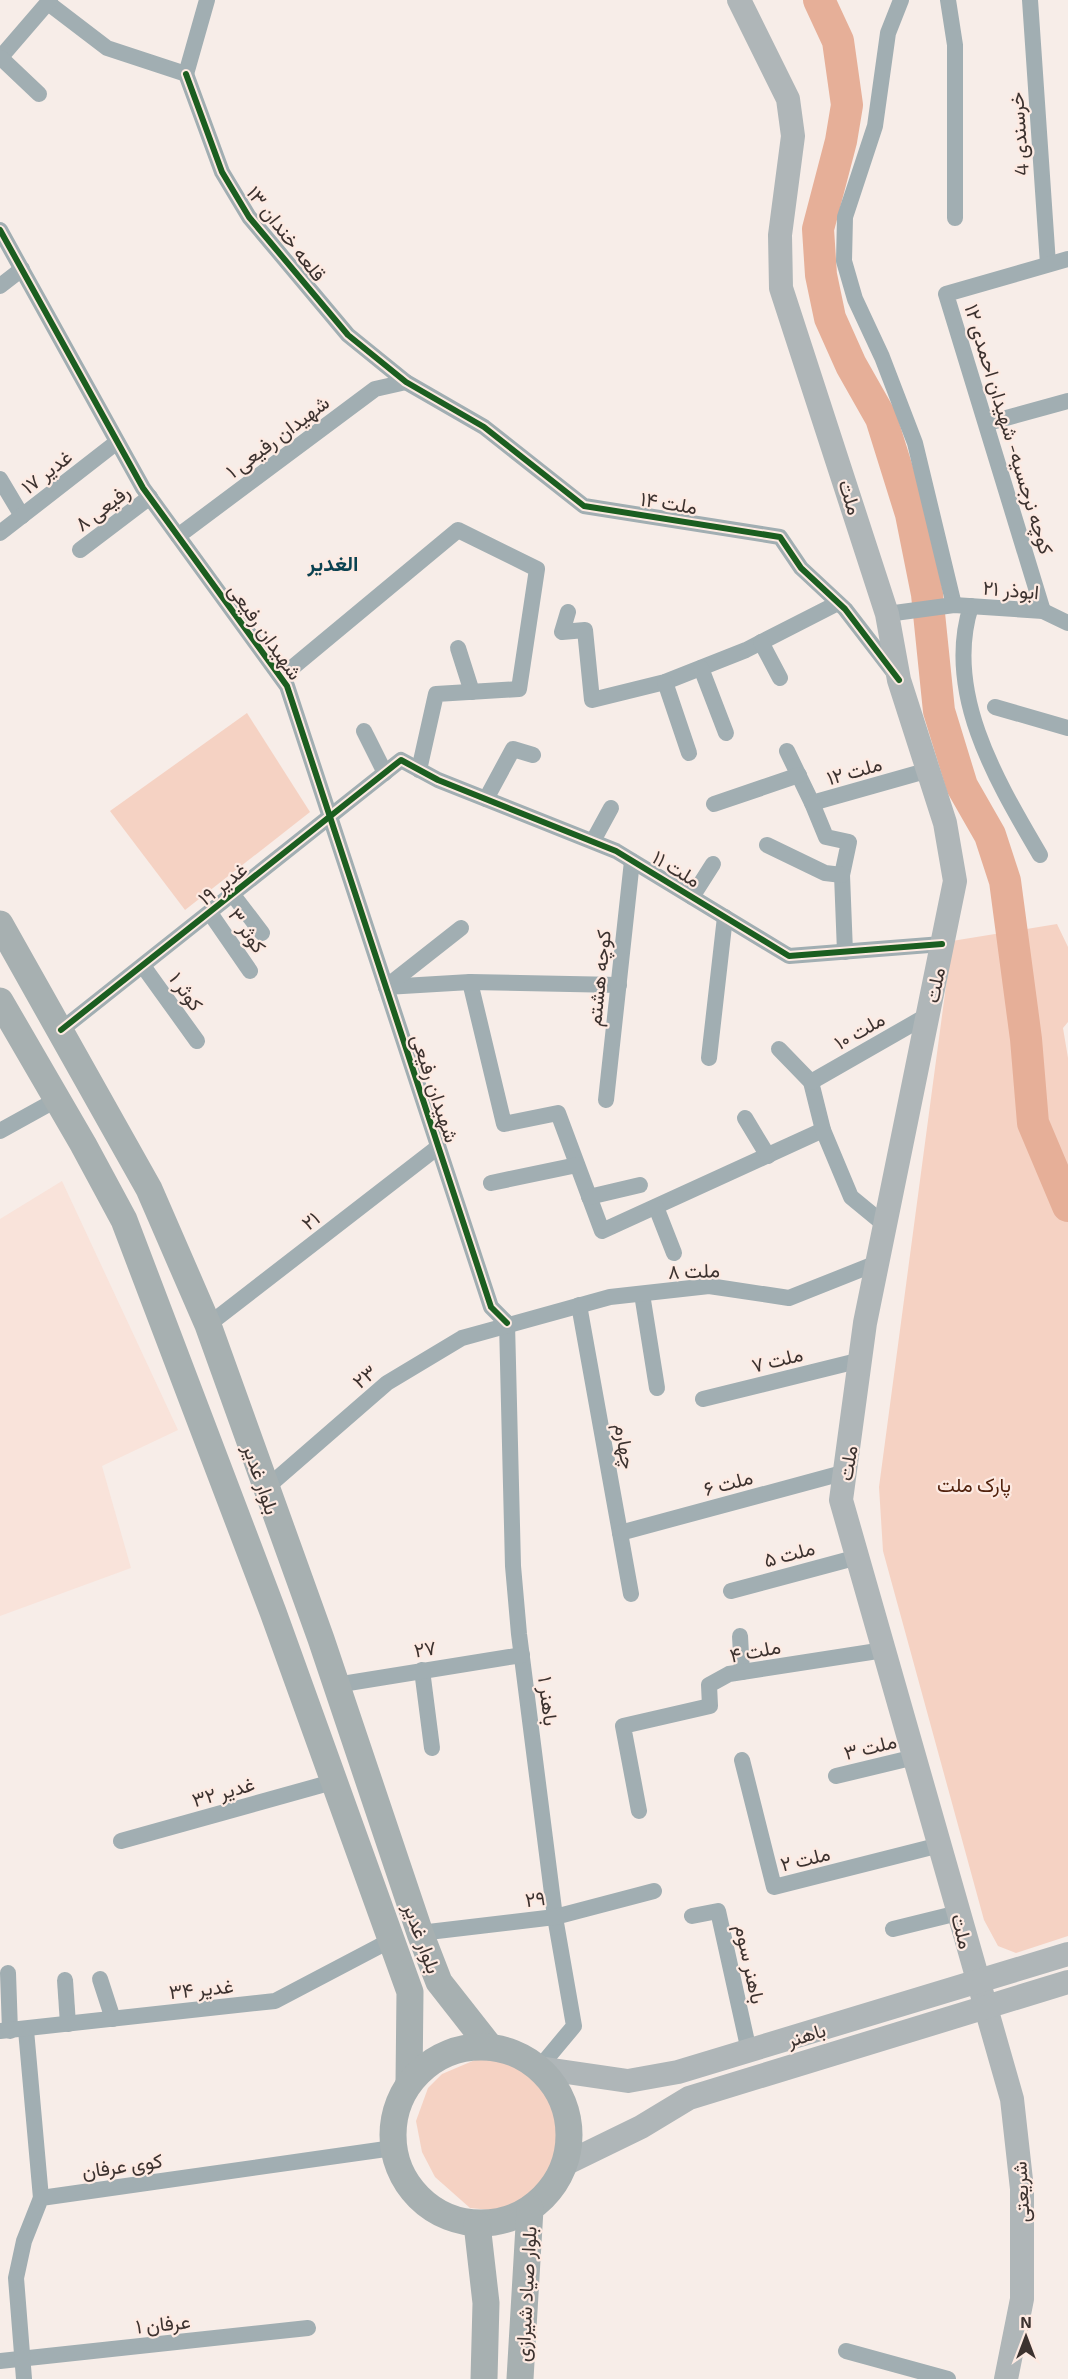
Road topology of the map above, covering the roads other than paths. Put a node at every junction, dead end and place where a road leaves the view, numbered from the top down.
1 (207, 0) edge
2 (739, 0) edge
3 (948, 0) edge
4 (1030, 0) edge
5 (49, 1) edge
6 (896, 1) edge
7 (0, 58) edge
8 (186, 74) junction
9 (39, 94) dead end
10 (955, 218) dead end
11 (0, 230) edge
12 (1068, 259) edge
13 (1048, 264) junction
14 (22, 269) junction
15 (0, 286) edge
16 (406, 382) junction
17 (1068, 401) edge
18 (987, 423) junction
19 (117, 441) junction
20 (0, 479) edge
21 (150, 497) junction
22 (22, 516) junction
23 (0, 533) edge
24 (178, 536) junction
25 (80, 550) dead end
26 (838, 603) junction
27 (958, 606) junction
28 (1043, 611) junction
29 (568, 612) dead end
30 (887, 614) junction
31 (1068, 623) edge
32 (761, 642) junction
33 (458, 648) dead end
34 (701, 668) junction
35 (281, 677) junction
36 (780, 678) dead end
37 (899, 680) junction
38 (665, 682) junction
39 (472, 692) junction
40 (995, 707) dead end
41 (1068, 728) edge
42 (364, 731) dead end
43 (726, 733) dead end
44 (787, 751) dead end
45 (689, 753) dead end
46 (533, 755) dead end
47 (401, 760) joint
48 (418, 770) junction
49 (929, 770) junction
50 (385, 773) junction
51 (799, 775) junction
52 (486, 799) junction
53 (812, 803) junction
54 (714, 804) dead end
55 (611, 808) dead end
56 (331, 817) junction
57 (593, 841) junction
58 (767, 845) dead end
59 (1040, 855) dead end
60 (632, 861) junction
61 (713, 864) dead end
62 (842, 875) junction
63 (233, 895) junction
64 (692, 897) junction
65 (210, 913) junction
66 (725, 917) junction
67 (0, 924) edge
68 (461, 928) dead end
69 (262, 933) dead end
70 (942, 944) junction
71 (845, 952) junction
72 (143, 966) junction
73 (250, 971) dead end
74 (470, 982) junction
75 (619, 985) junction
76 (386, 987) junction
77 (0, 1001) edge
78 (928, 1015) junction
79 (61, 1030) junction
80 (197, 1041) dead end
81 (779, 1049) dead end
82 (709, 1058) dead end
83 (811, 1082) junction
84 (56, 1100) junction
85 (606, 1100) dead end
86 (745, 1118) dead end
87 (824, 1130) junction
88 (0, 1131) edge
89 (438, 1147) junction
90 (768, 1156) junction
91 (577, 1165) junction
92 (491, 1184) dead end
93 (640, 1185) dead end
94 (589, 1197) junction
95 (656, 1207) junction
96 (885, 1225) junction
97 (674, 1253) dead end
98 (877, 1263) junction
99 (642, 1294) junction
100 (579, 1305) junction
101 (507, 1323) junction
102 (208, 1325) junction
103 (861, 1360) junction
104 (657, 1388) dead end
105 (703, 1399) dead end
106 (846, 1472) junction
107 (265, 1489) junction
108 (620, 1533) junction
109 (858, 1557) junction
110 (731, 1591) dead end
111 (630, 1594) dead end
112 (740, 1636) dead end
113 (884, 1650) junction
114 (522, 1654) junction
115 (422, 1670) junction
116 (742, 1672) junction
117 (336, 1684) junction
118 (432, 1748) dead end
119 (915, 1757) junction
120 (742, 1760) dead end
121 (836, 1776) dead end
122 (336, 1781) junction
123 (639, 1811) dead end
124 (121, 1841) dead end
125 (940, 1845) junction
126 (654, 1891) dead end
127 (958, 1913) junction
128 (692, 1916) dead end
129 (555, 1917) junction
130 (893, 1929) dead end
131 (420, 1933) junction
132 (393, 1939) junction
133 (1068, 1954) edge
134 (8, 1973) dead end
135 (100, 1979) dead end
136 (65, 1980) dead end
137 (1068, 1982) edge
138 (977, 1983) junction
139 (985, 2008) junction
140 (113, 2019) junction
141 (68, 2024) junction
142 (12, 2031) edge
143 (490, 2047) junction
144 (748, 2051) junction
145 (539, 2068) junction
146 (409, 2083) junction
147 (393, 2148) junction
148 (565, 2164) junction
149 (41, 2198) junction
150 (530, 2209) junction
151 (477, 2224) junction
152 (308, 2328) dead end
153 (846, 2351) dead end
154 (22, 2359) junction
155 (0, 2361) edge
156 (24, 2379) edge
157 (484, 2379) edge
158 (520, 2379) edge
159 (948, 2379) edge
160 (1005, 2379) edge

1 - 8 street
2 - 30 main road, ملت
3 - 10 street
4 - 13 street, خرسندی 4
5 - 7 street
5 - 8 street
6 - 27 street
7 - 9 street
8 - 16 street, ۱۳ قلعه خندان
11 - 14 street, شهیدان رفیعی
12 - 13 street
13 - 18 street, کوچه نرجسیه- شهیدان احمدی ۱۲
14 - 15 street
14 - 19 street, شهیدان رفیعی
16 - 24 street, ۱ شهیدان رفیعی
16 - 26 street, ۱۴ ملت
17 - 18 street
18 - 28 street, کوچه نرجسیه- شهیدان احمدی ۱۲
19 - 21 street, شهیدان رفیعی
19 - 22 street, ۱۷ غدیر
20 - 22 street
21 - 24 street, شهیدان رفیعی
21 - 25 street, رفیعی ۸
22 - 23 street, ۱۷ غدیر
24 - 35 street, شهیدان رفیعی
26 - 32 street
26 - 37 street, ۱۴ ملت
27 - 28 street, ۲۱ ابوذر
27 - 30 street, ۲۱ ابوذر
27 - 59 street
28 - 31 street, ۲۱ ابوذر
29 - 38 street
30 - 37 main road, ملت
32 - 34 street
32 - 36 street
33 - 39 street
34 - 38 street
34 - 43 street
35 - 39 street
35 - 56 street, شهیدان رفیعی
37 - 49 main road, ملت
38 - 45 street
39 - 48 street
40 - 41 street
42 - 50 street
44 - 51 street, ۱۲ ملت
46 - 52 street
47 - 48 street, ۱۱ ملت
47 - 50 street, ۱۹ غدیر
48 - 52 street, ۱۱ ملت
49 - 53 street, ۱۲ ملت
49 - 70 main road, ملت
50 - 56 street, ۱۹ غدیر
51 - 53 street, ۱۲ ملت
51 - 54 street
52 - 57 street, ۱۱ ملت
53 - 62 street
55 - 57 street
56 - 63 street, ۱۹ غدیر
56 - 76 street, شهیدان رفیعی
57 - 60 street, ۱۱ ملت
58 - 62 street
60 - 64 street, ۱۱ ملت
60 - 75 street, کوچه هشتم
61 - 64 street
62 - 71 street
63 - 65 street, ۱۹ غدیر
63 - 69 street
64 - 66 street, ۱۱ ملت
65 - 72 street, ۱۹ غدیر
65 - 73 street, ۳ کوثر
66 - 71 street, ۱۱ ملت
66 - 82 street
67 - 79 main road, بلوار غدیر
68 - 76 street
70 - 71 street, ۱۱ ملت
70 - 78 main road, ملت
72 - 79 street, ۱۹ غدیر
72 - 80 street, ۱ کوثر
74 - 75 street
74 - 76 street
74 - 91 street
75 - 85 street, کوچه هشتم
76 - 89 street, شهیدان رفیعی
77 - 84 main road, بلوار غدیر
78 - 83 street, ملت ۱۰
78 - 96 main road, ملت
79 - 102 main road, بلوار غدیر
81 - 83 street
83 - 87 street
84 - 88 street
84 - 122 main road, بلوار غدیر
86 - 90 street
87 - 90 street
87 - 96 street
89 - 101 street, شهیدان رفیعی
89 - 102 street, ۲۱
90 - 95 street
91 - 92 street
91 - 94 street
93 - 94 street
94 - 95 street
95 - 97 street
96 - 98 main road, ملت
98 - 99 street, ۸ ملت
98 - 103 main road, ملت
99 - 100 street, ۸ ملت
99 - 104 street
100 - 101 street, ۸ ملت
100 - 108 street, چهارم
101 - 107 street, ۲۳
101 - 114 street, باهنر ۱
102 - 107 main road, بلوار غدیر
103 - 105 street, ۷ ملت
103 - 106 main road, ملت
106 - 108 street, ۶ ملت
106 - 109 main road, ملت
107 - 117 main road, بلوار غدیر
108 - 111 street, چهارم
109 - 110 street, ۵ ملت
109 - 113 main road, ملت
112 - 116 street
113 - 116 street, ۴ ملت
113 - 119 main road, ملت
114 - 115 street, ۲۷
114 - 129 street, باهنر ۱
115 - 117 street, ۲۷
115 - 118 street
116 - 123 street, ۴ ملت
117 - 131 main road, بلوار غدیر
119 - 121 street, ۳ ملت
119 - 125 main road, ملت
120 - 125 street, ۲ ملت
122 - 124 street, ۳۲ غدیر
122 - 132 main road, بلوار غدیر
125 - 127 main road, ملت
126 - 129 street, ۲۹
127 - 130 street
127 - 138 main road, ملت
128 - 144 street, باهنر سوم
129 - 131 street, ۲۹
129 - 145 street, باهنر ۱
131 - 143 main road, بلوار غدیر
132 - 140 street, ۳۴ غدیر
132 - 146 main road, بلوار غدیر
133 - 138 main road, باهنر
134 - 142 street
135 - 140 street
136 - 141 street
137 - 139 main road, باهنر
138 - 139 main road, ملت
138 - 144 main road, باهنر
139 - 148 main road, باهنر
139 - 160 main road, شریعتی
140 - 141 street, ۳۴ غدیر
141 - 142 street, ۳۴ غدیر
142 - 149 street
143 - 145 main road
143 - 146 main road
144 - 145 main road, باهنر
145 - 148 main road
146 - 147 main road
147 - 149 street, کوی عرفان
147 - 151 main road
148 - 150 main road
149 - 154 street
150 - 151 main road
150 - 158 main road, بلوار صیاد شیرازی
151 - 157 main road, بلوار صیاد شیرازی
152 - 154 street, عرفان ۱
153 - 159 street
154 - 155 street, عرفان ۱
154 - 156 street

